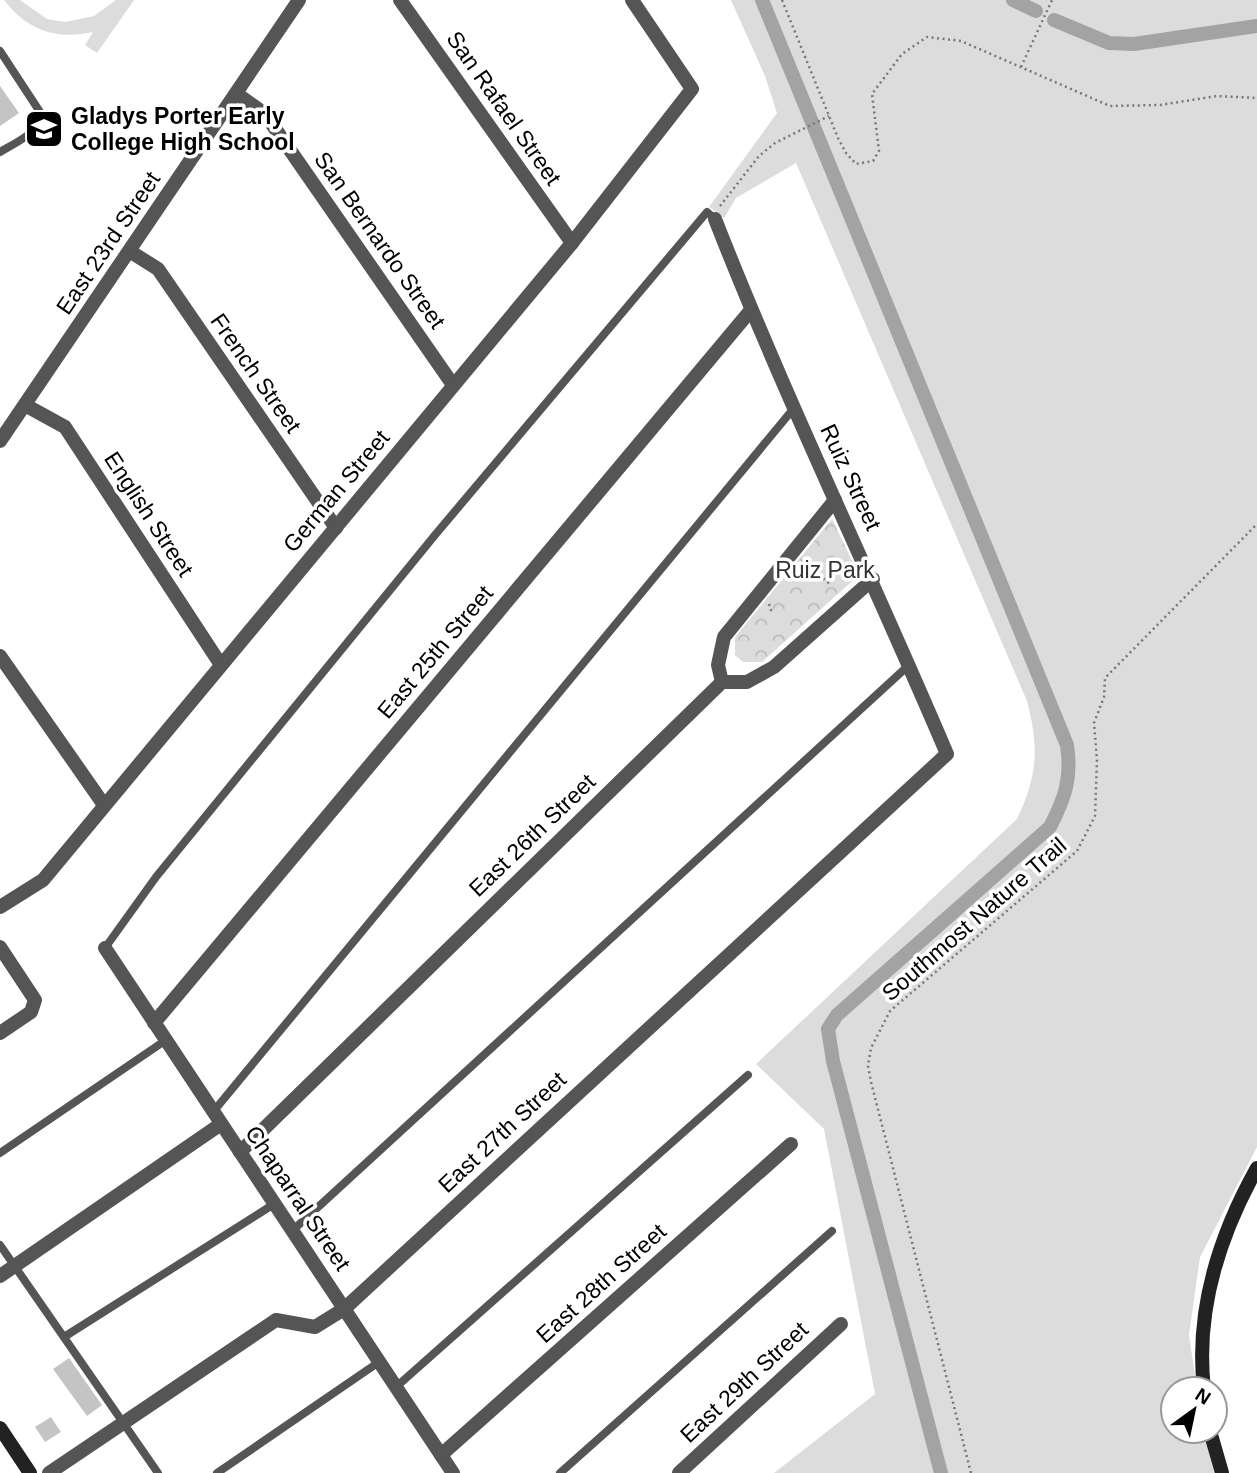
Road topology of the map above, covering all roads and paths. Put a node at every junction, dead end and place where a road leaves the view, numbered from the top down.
1 (299, 0) edge
2 (400, 0) edge
3 (632, 0) edge
4 (782, 0) edge
5 (1052, 0) edge
6 (0, 51) edge
7 (1020, 68) junction
8 (237, 93) junction
9 (1257, 98) edge
10 (829, 116) junction
11 (0, 152) edge
12 (715, 219) junction
13 (572, 243) junction
14 (131, 252) junction
15 (751, 310) junction
16 (453, 385) junction
17 (25, 405) junction
18 (794, 408) junction
19 (0, 441) edge
20 (835, 499) junction
21 (1257, 524) edge
22 (336, 528) junction
23 (789, 557) junction
24 (873, 579) junction
25 (831, 585) dead end
26 (0, 656) edge
27 (909, 664) junction
28 (221, 665) junction
29 (722, 682) junction
30 (947, 754) joint
31 (104, 805) junction
32 (0, 907) edge
33 (0, 947) edge
34 (105, 948) joint
35 (154, 1023) junction
36 (0, 1033) edge
37 (166, 1040) junction
38 (748, 1075) dead end
39 (217, 1118) junction
40 (791, 1144) dead end
41 (240, 1152) junction
42 (0, 1153) edge
43 (1257, 1168) edge
44 (274, 1204) junction
45 (292, 1231) junction
46 (832, 1231) dead end
47 (0, 1245) edge
48 (14, 1267) junction
49 (0, 1276) edge
50 (344, 1309) junction
51 (841, 1324) dead end
52 (64, 1337) junction
53 (379, 1362) junction
54 (1204, 1375) edge
55 (396, 1388) junction
56 (124, 1422) junction
57 (0, 1428) edge
58 (1214, 1445) edge
59 (441, 1455) junction
60 (30, 1473) edge
61 (49, 1473) edge
62 (158, 1473) edge
63 (217, 1473) edge
64 (453, 1473) edge
65 (560, 1473) edge
66 (679, 1473) edge
67 (971, 1473) edge
68 (1222, 1473) edge

1 - 8 street, East 23rd Street
2 - 13 street, San Rafael Street
3 - 13 street, German Street
4 - 10 path
5 - 7 path
6 - 11 lane
7 - 9 path
7 - 10 path
8 - 14 street, East 23rd Street
8 - 16 street, San Bernardo Street
10 - 12 path
12 - 15 street, Ruiz Street
12 - 34 lane
13 - 16 street, German Street
14 - 17 street, East 23rd Street
14 - 22 street, French Street
15 - 18 street, Ruiz Street
15 - 35 street, East 25th Street
16 - 22 street, German Street
17 - 19 street, East 23rd Street
17 - 28 street, English Street
18 - 20 street, Ruiz Street
18 - 39 lane
20 - 23 street
20 - 24 street, Ruiz Street
21 - 67 path, Southmost Nature Trail
22 - 28 street, German Street
23 - 25 path
23 - 29 street
24 - 27 street, Ruiz Street
24 - 29 street
26 - 31 street
27 - 30 street, Ruiz Street
27 - 45 lane
28 - 31 street, German Street
29 - 41 street, East 26th Street
30 - 50 street, East 27th Street
31 - 32 street, German Street
33 - 36 street
34 - 35 street, Chaparral Street
35 - 37 street, Chaparral Street
37 - 39 street, Chaparral Street
37 - 42 lane
38 - 55 lane
39 - 41 street, Chaparral Street
39 - 48 street
40 - 59 street, East 28th Street
41 - 44 street, Chaparral Street
43 - 54 street
44 - 45 street, Chaparral Street
44 - 52 lane
45 - 50 street, Chaparral Street
46 - 65 lane
47 - 48 lane
48 - 49 street
48 - 52 lane
50 - 53 street, Chaparral Street
50 - 56 street, East 27th Street
51 - 66 street, East 29th Street
52 - 56 lane
53 - 55 street, Chaparral Street
53 - 63 lane
55 - 59 street, Chaparral Street
56 - 61 street, East 27th Street
56 - 62 lane
57 - 60 street
58 - 68 street
59 - 64 street, Chaparral Street

